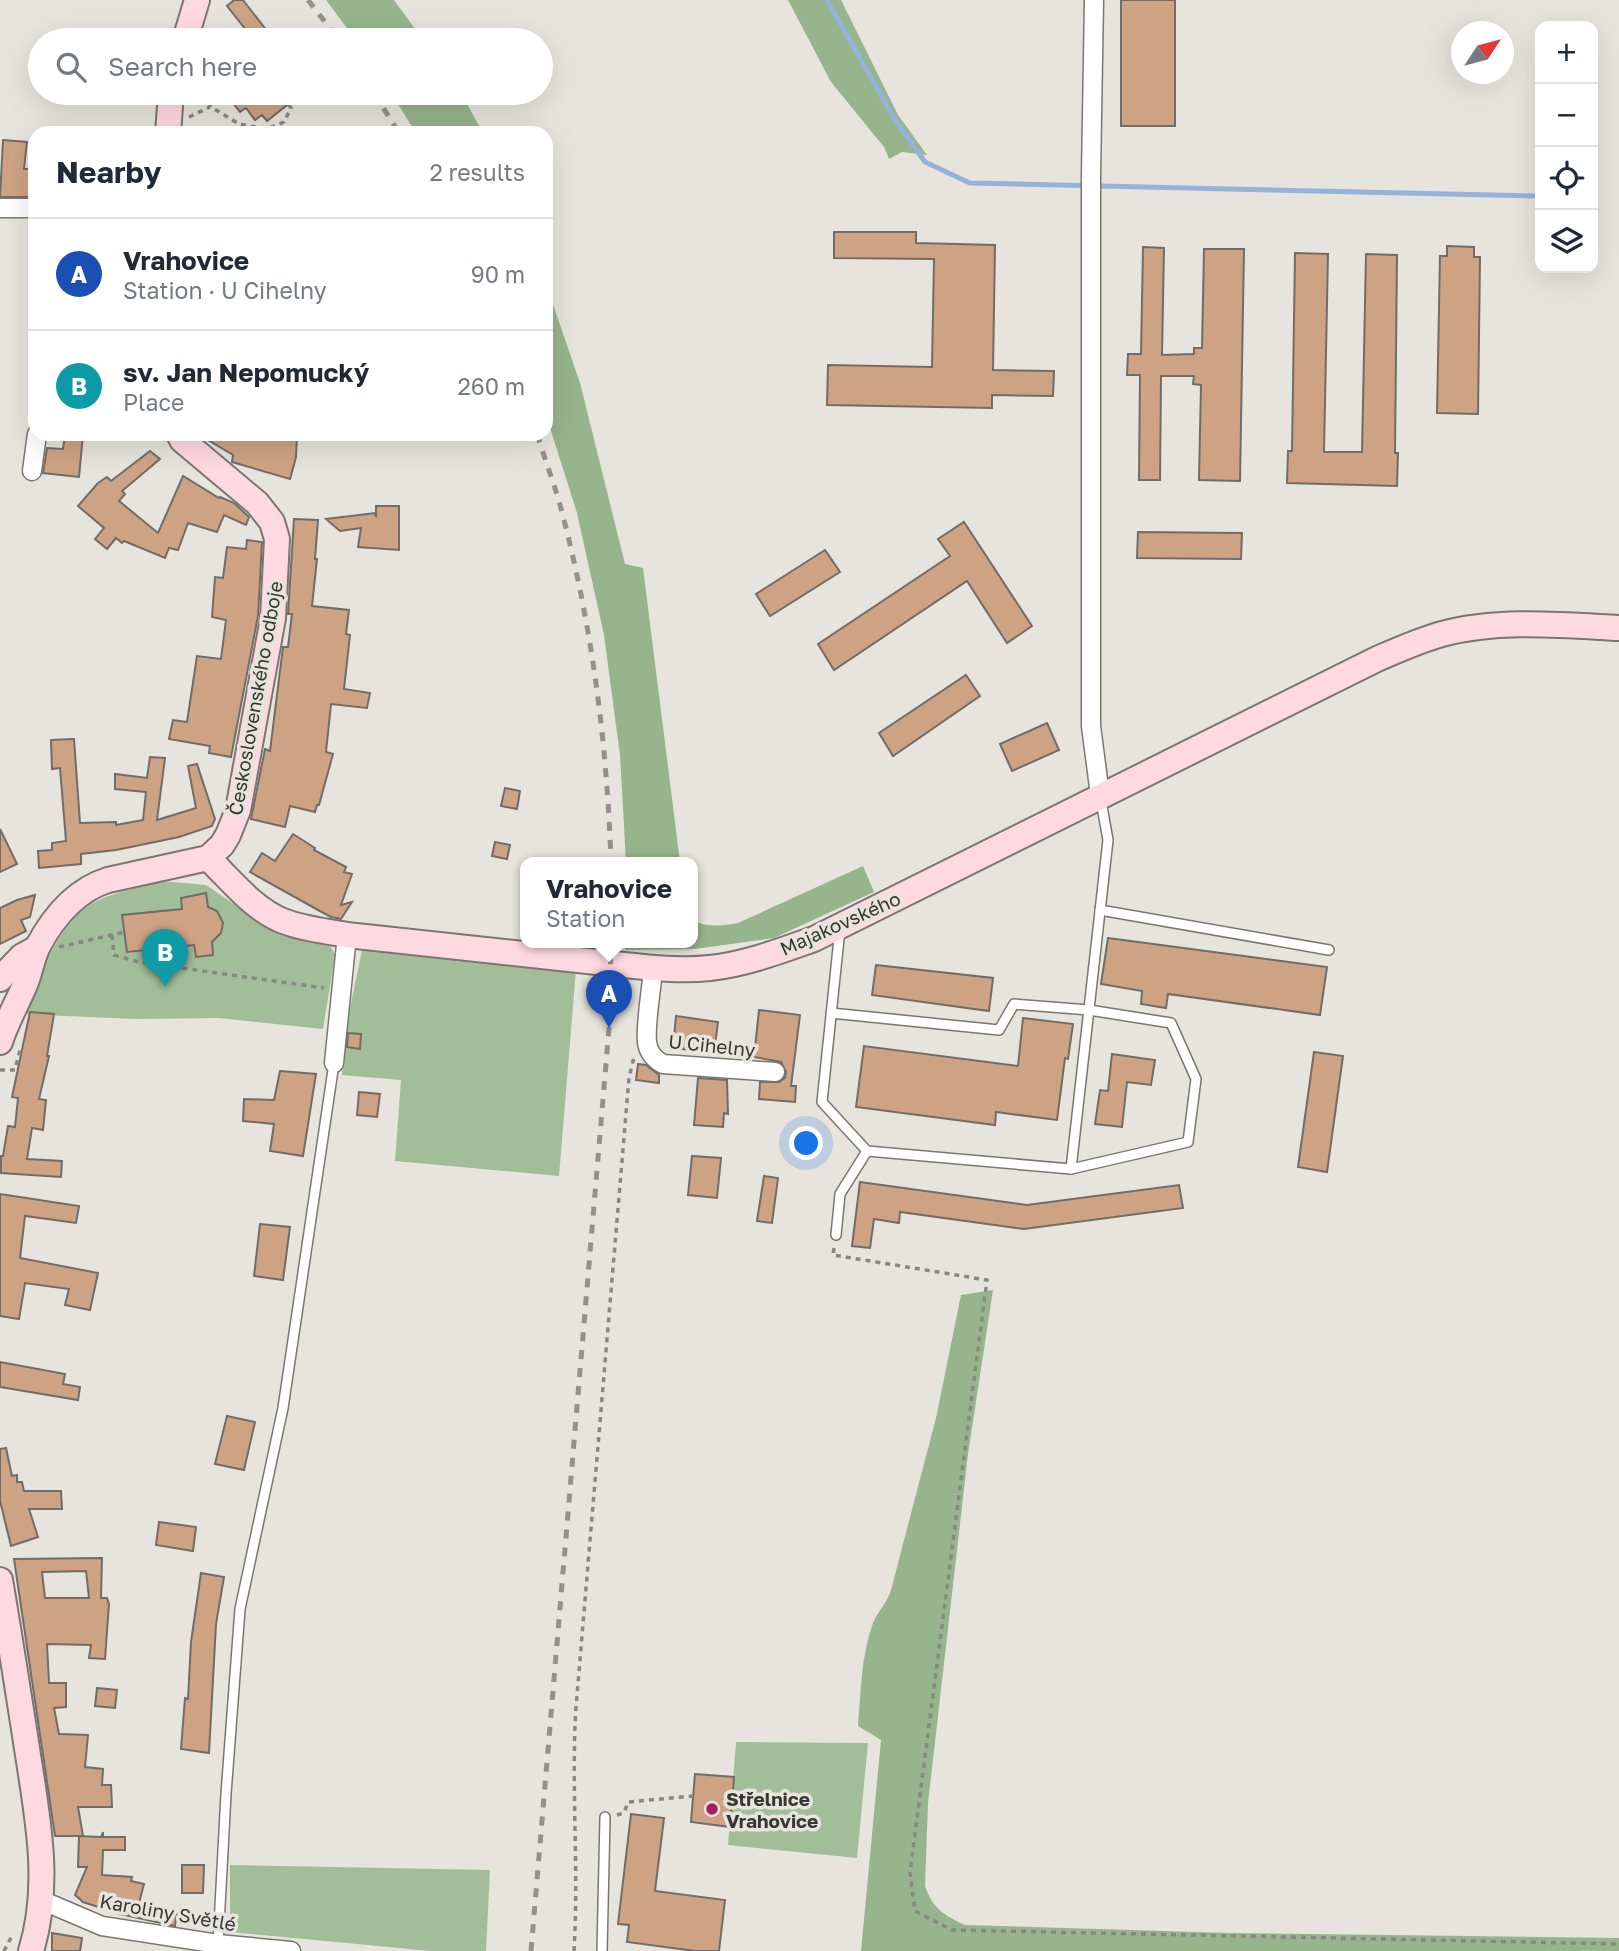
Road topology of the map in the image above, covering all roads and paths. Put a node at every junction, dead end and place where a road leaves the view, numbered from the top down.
1 (197, 0) edge
2 (1094, 0) edge
3 (189, 28) edge
4 (170, 105) edge
5 (210, 105) edge
6 (289, 105) edge
7 (169, 126) edge
8 (253, 126) edge
9 (273, 126) edge
10 (0, 208) edge
11 (28, 208) edge
12 (36, 441) edge
13 (183, 441) edge
14 (32, 471) dead end
15 (1619, 628) edge
16 (1100, 795) junction
17 (208, 858) junction
18 (1100, 909) junction
19 (840, 926) junction
20 (125, 932) dead end
21 (112, 935) junction
22 (347, 935) junction
23 (47, 948) junction
24 (1329, 950) dead end
25 (653, 968) junction
26 (0, 979) edge
27 (342, 990) junction
28 (1089, 1010) junction
29 (831, 1013) junction
30 (0, 1042) edge
31 (646, 1042) junction
32 (334, 1063) joint
33 (775, 1072) dead end
34 (867, 1151) junction
35 (1071, 1169) junction
36 (836, 1235) joint
37 (0, 1580) edge
38 (693, 1796) dead end
39 (605, 1817) joint
40 (41, 1900) junction
41 (218, 1944) junction
42 (1619, 1944) edge
43 (31, 1951) edge
44 (291, 1951) edge
45 (575, 1951) edge
46 (602, 1951) edge

1 - 3 street
2 - 16 street
4 - 7 street
5 - 8 path
6 - 9 path
10 - 11 street
12 - 14 street
13 - 17 street, Československého odboje
15 - 16 street, Majakovského
16 - 18 lane
16 - 19 street, Majakovského
17 - 22 street, Majakovského
17 - 23 street
18 - 24 lane
18 - 28 lane
19 - 25 street, Majakovského
19 - 29 lane
20 - 21 path
21 - 23 path
21 - 27 path
22 - 25 street, Majakovského
22 - 27 street
23 - 26 street
23 - 30 street
25 - 31 street, U Cihelny
27 - 32 street
28 - 29 lane
28 - 35 lane
28 - 35 lane
29 - 34 lane
31 - 33 street, U Cihelny
31 - 45 path
32 - 41 lane
34 - 35 lane
34 - 36 lane
36 - 42 path
37 - 40 street
38 - 39 path
39 - 46 lane
40 - 41 street, Karoliny Světlé
40 - 43 street
41 - 44 street, Karoliny Světlé

